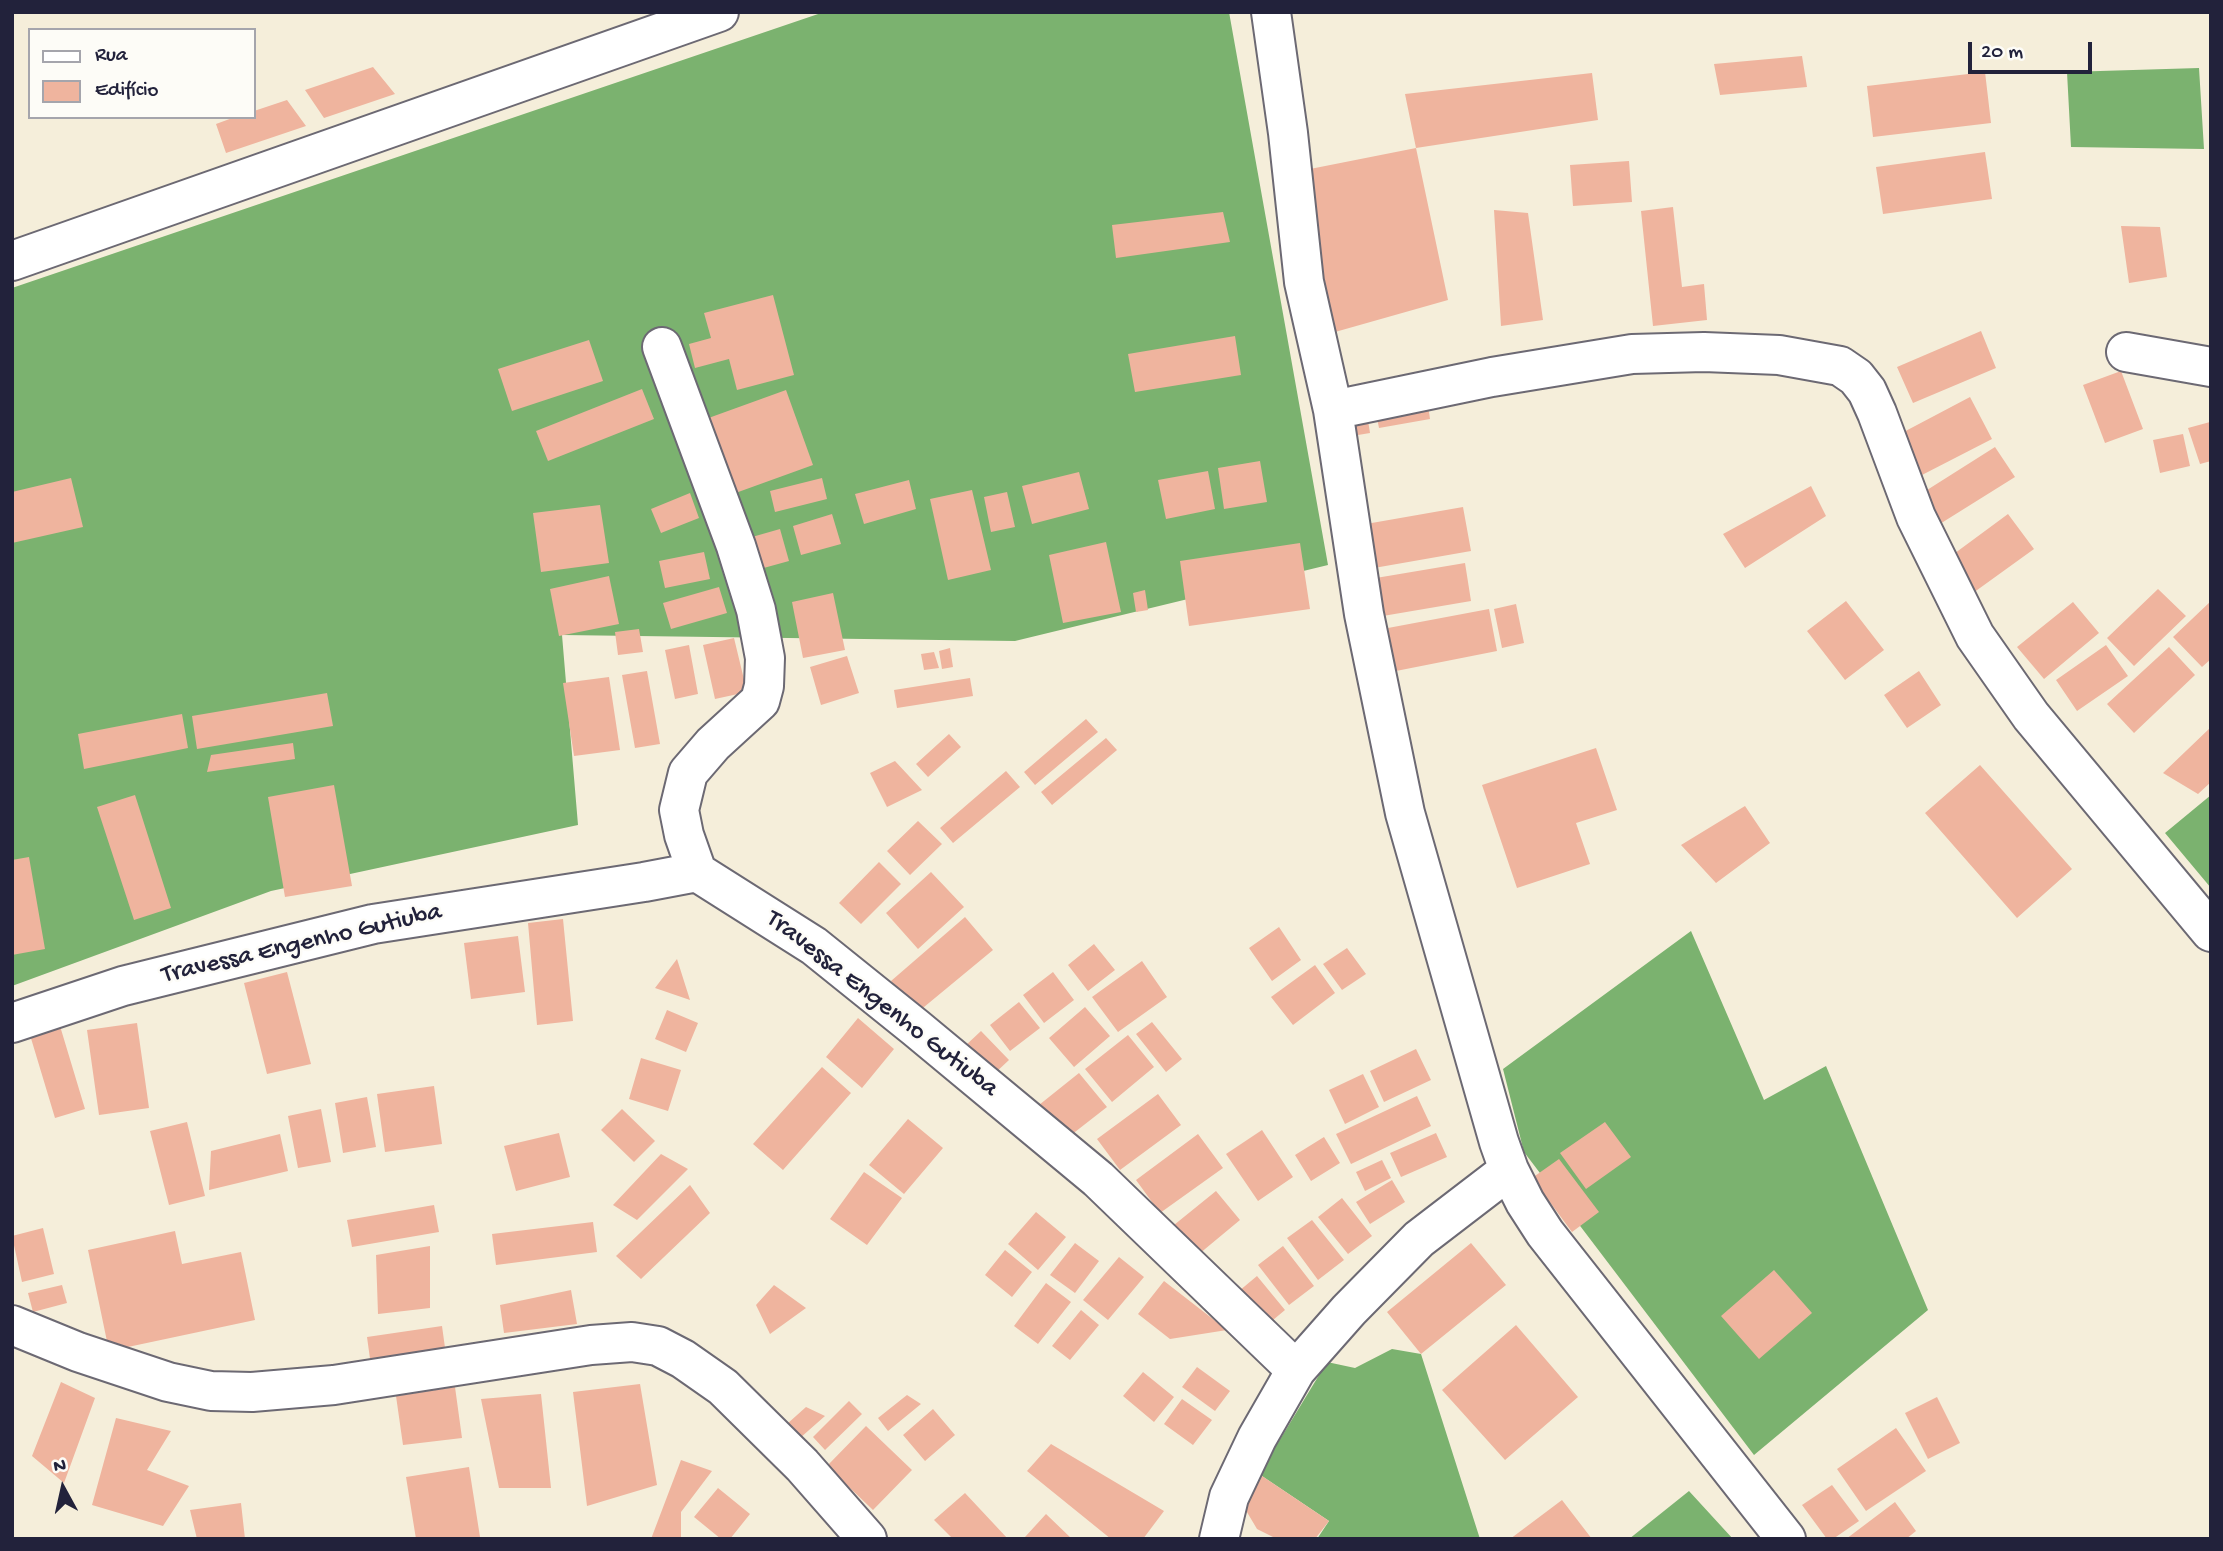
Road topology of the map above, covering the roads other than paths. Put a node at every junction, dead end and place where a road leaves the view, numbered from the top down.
1 (719, 12) edge
2 (1271, 12) edge
3 (12, 261) edge
4 (662, 347) dead end
5 (2126, 352) dead end
6 (2211, 367) edge
7 (1333, 410) junction
8 (697, 872) junction
9 (2211, 932) edge
10 (12, 1023) edge
11 (1509, 1170) junction
12 (12, 1325) edge
13 (1296, 1370) junction
14 (867, 1539) edge
15 (1219, 1539) edge
16 (1786, 1539) edge

1 - 3 street
2 - 7 street
4 - 8 street
5 - 6 street
7 - 9 street
7 - 11 street
8 - 10 street, Travessa Engenho Gutiuba
8 - 13 street, Travessa Engenho Gutiuba
11 - 13 street
11 - 16 street
12 - 14 street
13 - 15 street

